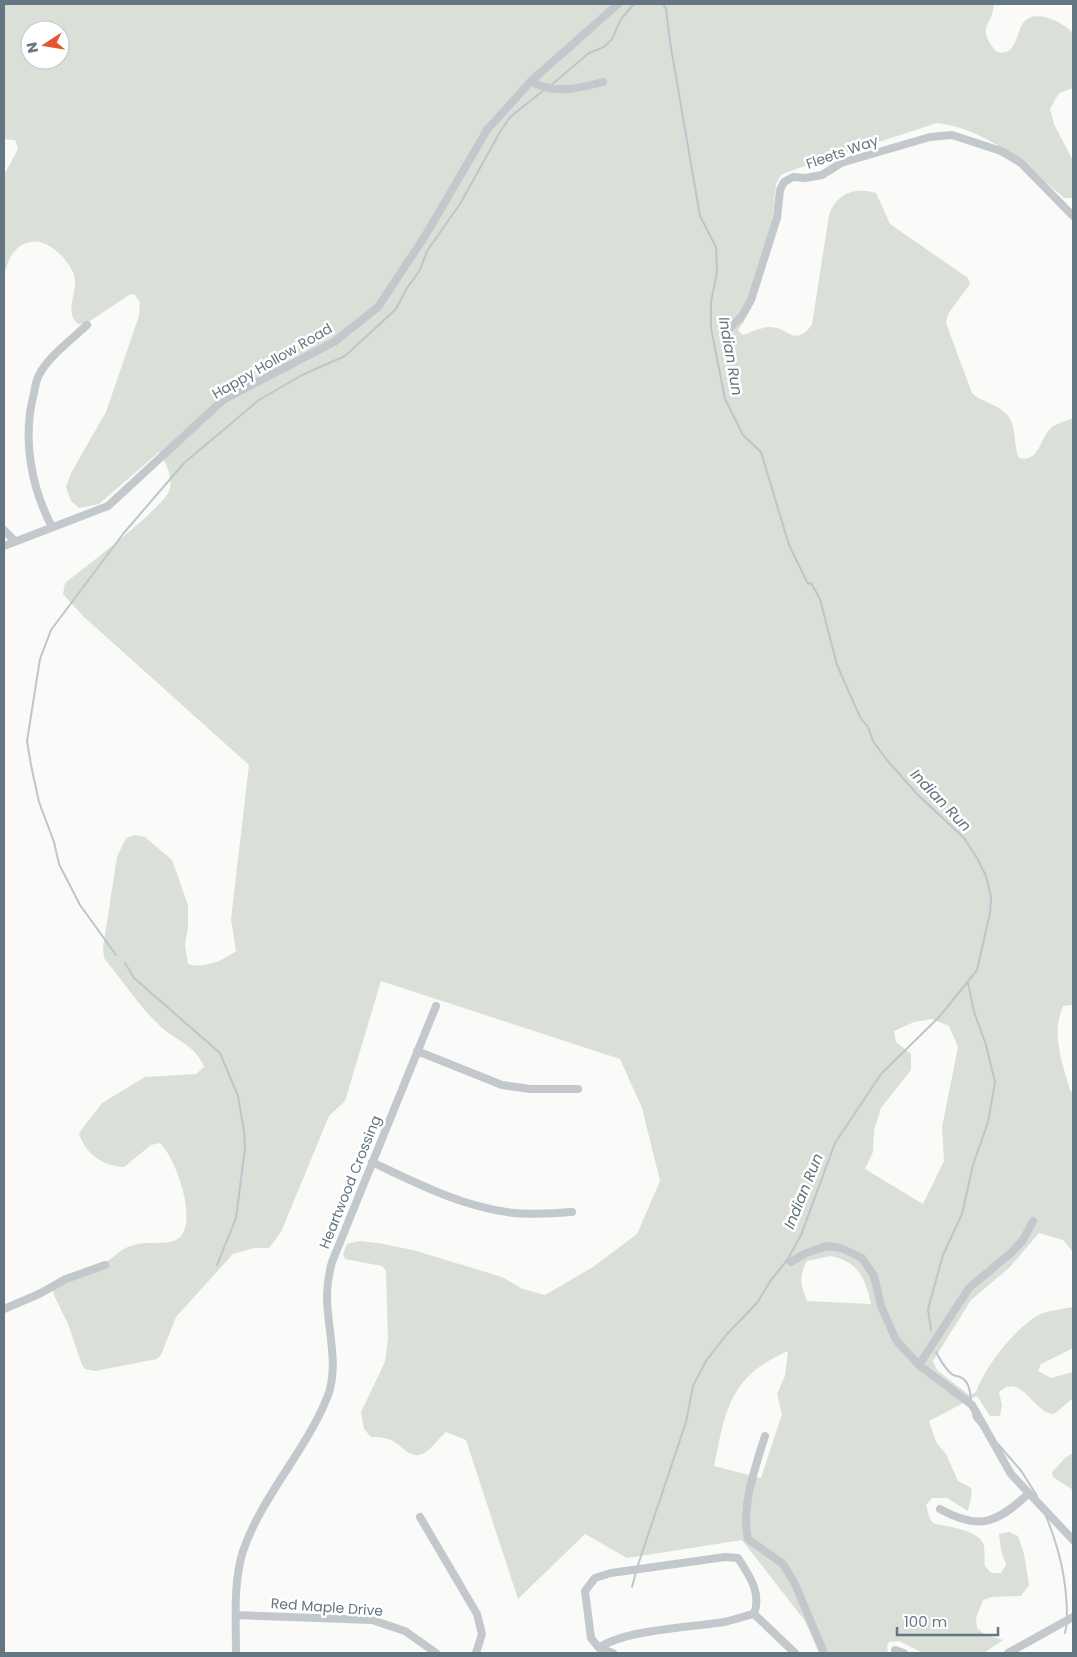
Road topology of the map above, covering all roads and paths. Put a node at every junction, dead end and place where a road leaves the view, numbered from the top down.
1 (618, 4) edge
2 (531, 81) junction
3 (603, 82) dead end
4 (1073, 216) edge
5 (87, 326) dead end
6 (726, 332) dead end
7 (52, 527) junction
8 (4, 530) edge
9 (14, 540) junction
10 (4, 546) edge
11 (436, 1006) dead end
12 (417, 1051) junction
13 (578, 1089) dead end
14 (372, 1162) junction
15 (572, 1212) dead end
16 (1033, 1221) dead end
17 (791, 1262) dead end
18 (105, 1265) dead end
19 (4, 1308) edge
20 (919, 1365) junction
21 (765, 1436) dead end
22 (1028, 1494) junction
23 (940, 1509) dead end
24 (420, 1517) dead end
25 (1073, 1540) edge
26 (754, 1614) junction
27 (237, 1615) junction
28 (1073, 1617) edge
29 (599, 1648) junction
30 (895, 1650) dead end
31 (236, 1653) edge
32 (436, 1653) edge
33 (476, 1653) edge
34 (613, 1653) edge
35 (795, 1653) edge
36 (824, 1653) edge
37 (904, 1653) edge
38 (1008, 1653) edge

1 - 2 street, Happy Hollow Road
2 - 3 street
2 - 7 street, Happy Hollow Road
4 - 6 street, Fleets Way
5 - 7 street
7 - 9 street, Happy Hollow Road
8 - 9 street
9 - 10 street, Happy Hollow Road
11 - 12 street, Heartwood Crossing
12 - 13 street
12 - 14 street, Heartwood Crossing
14 - 15 street
14 - 27 street, Heartwood Crossing
16 - 20 street
17 - 20 street
18 - 19 street
20 - 22 street
21 - 36 street
22 - 23 street
22 - 25 street
24 - 33 street
26 - 29 street
26 - 29 street
26 - 35 street
27 - 31 street, Heartwood Crossing
27 - 32 street, Red Maple Drive
28 - 38 street
29 - 34 street
30 - 37 street

